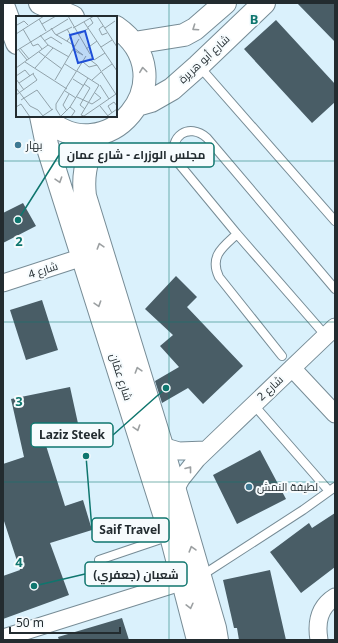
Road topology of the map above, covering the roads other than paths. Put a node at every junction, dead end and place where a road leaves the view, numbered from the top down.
1 (40, 3) edge
2 (225, 3) edge
3 (264, 3) edge
4 (3, 5) edge
5 (71, 16) edge
6 (117, 28) edge
7 (16, 40) edge
8 (134, 43) junction
9 (198, 66) junction
10 (137, 105) junction
11 (42, 117) edge
12 (43, 117) edge
13 (102, 133) junction
14 (335, 221) edge
15 (237, 234) junction
16 (83, 257) junction
17 (3, 283) edge
18 (335, 289) edge
19 (330, 331) edge
20 (287, 362) junction
21 (253, 404) junction
22 (335, 414) edge
23 (162, 446) junction
24 (206, 450) junction
25 (332, 489) edge
26 (175, 490) junction
27 (171, 536) junction
28 (100, 560) dead end
29 (192, 579) junction
30 (335, 597) edge
31 (3, 638) edge
32 (198, 640) edge
33 (217, 640) edge
34 (319, 640) edge

1 - 5 main road
2 -> 8 main road
3 - 9 main road, شارع أبو هريرة
4 - 7 main road
6 - 8 main road
10 -> 8 main road
9 - 10 main road, شارع أبو هريرة
9 - 14 lane
10 - 13 main road
11 -> 16 main road, شارع عمّان
12 - 13 main road
23 -> 13 main road, شارع عمّان
15 - 18 lane
15 - 19 lane
15 - 20 lane
16 - 17 street, شارع 4
16 -> 27 main road, شارع عمّان
19 - 20 street, شارع 2
20 - 21 street, شارع 2
20 - 22 street
21 - 24 street, شارع 2
21 - 25 lane
23 - 24 street
23 - 26 main road, شارع عمّان
26 -> 24 street, شارع 2
25 - 29 lane
29 -> 26 main road, شارع عمّان
27 - 28 lane
27 - 29 main road, شارع عمّان
29 - 31 street
29 -> 32 main road, شارع عمّان
29 - 33 main road, شارع عمّان
30 - 34 street

